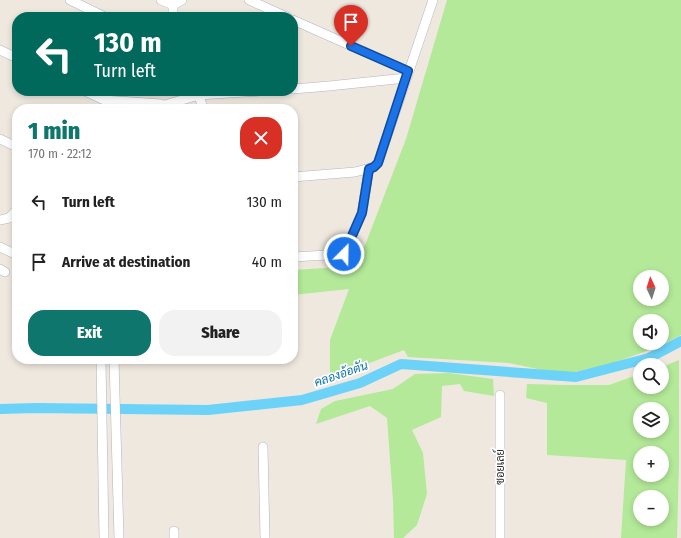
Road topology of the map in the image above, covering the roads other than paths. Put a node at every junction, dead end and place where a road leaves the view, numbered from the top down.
1 (70, 0) edge
2 (161, 0) edge
3 (182, 0) edge
4 (249, 0) edge
5 (433, 0) edge
6 (173, 4) junction
7 (95, 12) edge
8 (173, 12) edge
9 (276, 12) edge
10 (298, 22) edge
11 (0, 50) edge
12 (12, 56) edge
13 (407, 75) junction
14 (298, 89) edge
15 (93, 96) edge
16 (190, 96) edge
17 (105, 104) edge
18 (168, 104) joint
19 (0, 139) edge
20 (12, 145) edge
21 (369, 169) junction
22 (298, 177) edge
23 (12, 215) edge
24 (0, 220) edge
25 (0, 247) edge
26 (12, 253) edge
27 (298, 257) edge
28 (102, 364) edge
29 (114, 364) edge
30 (500, 396) dead end
31 (263, 447) dead end
32 (104, 538) edge
33 (119, 538) edge
34 (265, 538) edge
35 (500, 538) edge

1 - 7 street
2 - 6 street
3 - 6 street
4 - 9 street
5 - 13 street
6 - 8 street
10 - 13 street
11 - 12 street
13 - 14 street
13 - 21 street
15 - 17 street
16 - 18 street
17 - 18 street
19 - 20 street
21 - 22 street
21 - 27 street
23 - 24 street
25 - 26 street
28 - 32 street
29 - 33 street
30 - 35 street, ซอยเลย์
31 - 34 street

